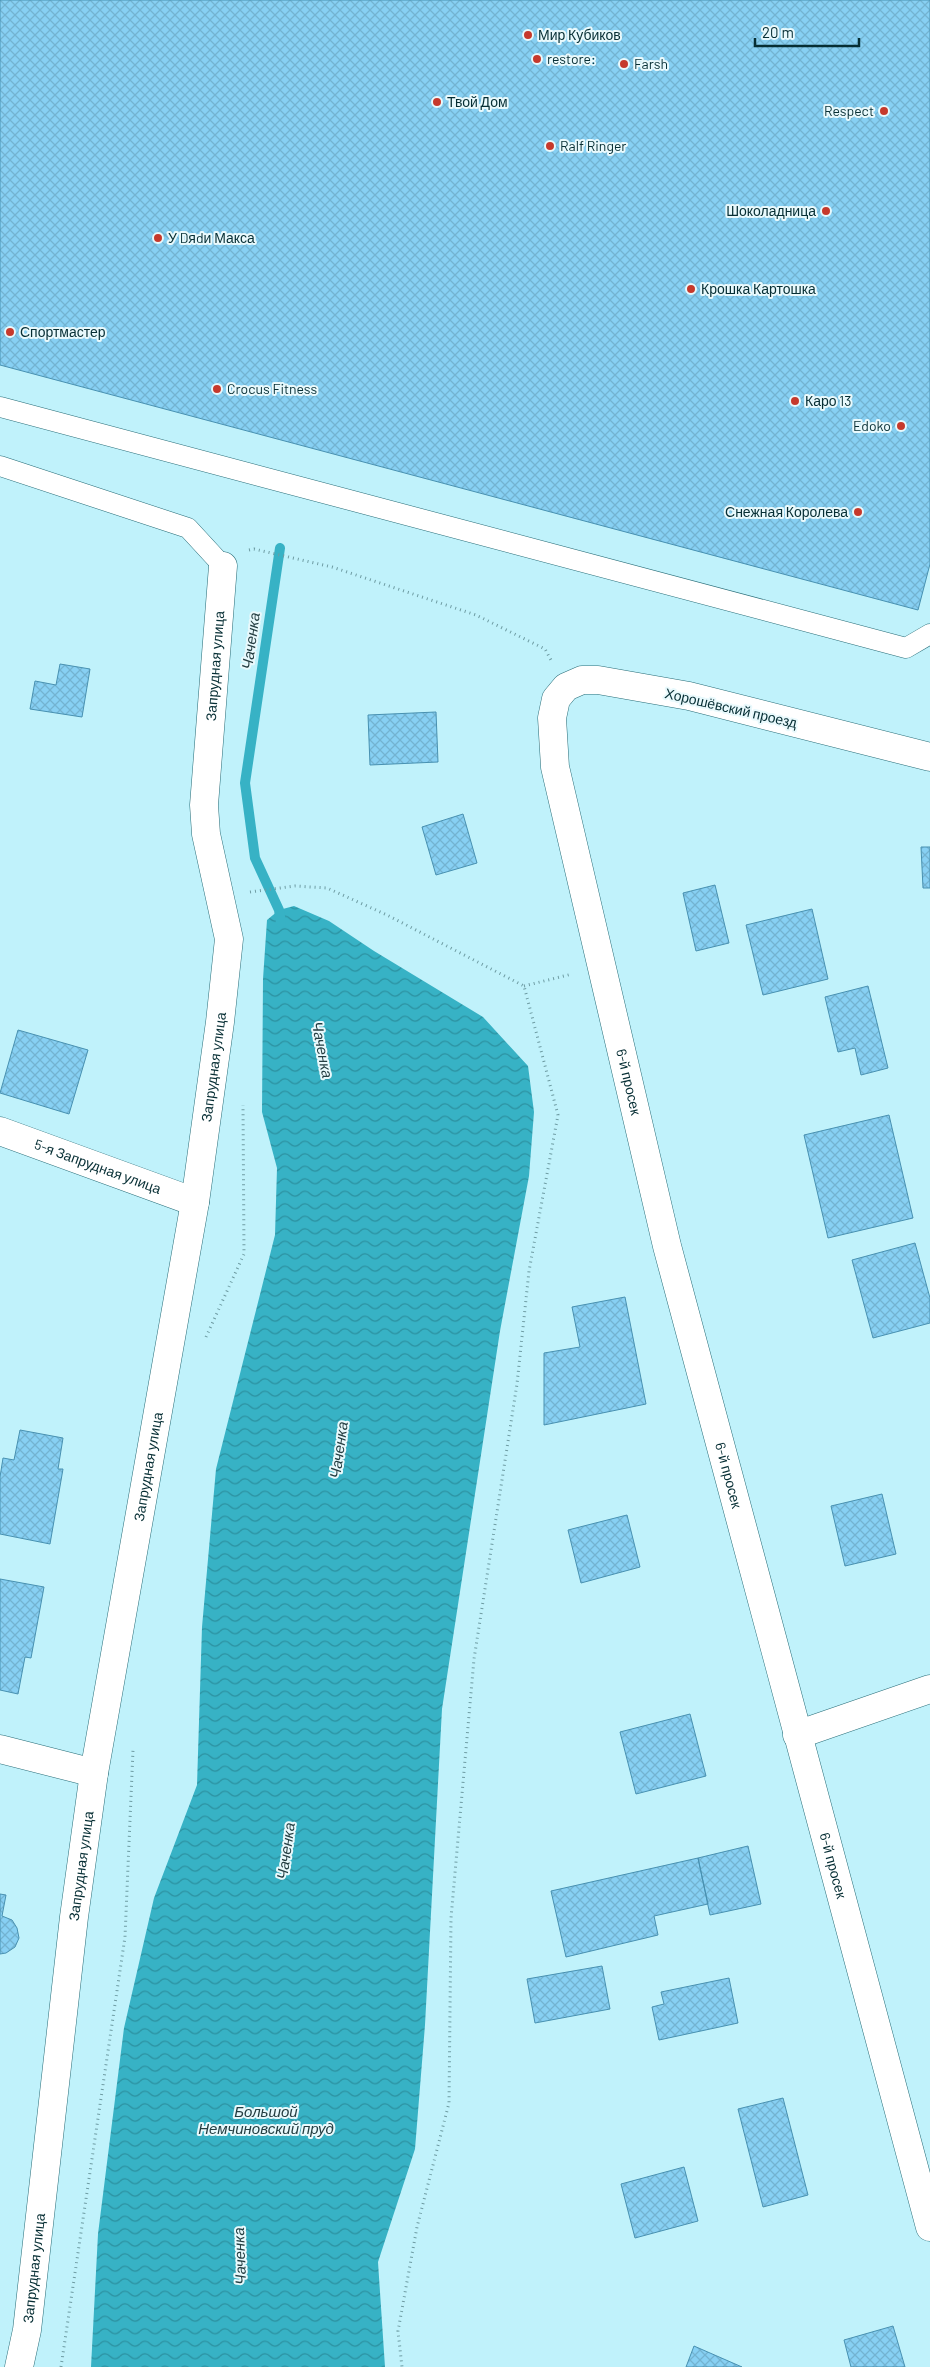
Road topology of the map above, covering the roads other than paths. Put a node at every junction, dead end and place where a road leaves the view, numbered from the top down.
1 (0, 407) edge
2 (0, 466) edge
3 (223, 566) joint
4 (930, 634) edge
5 (566, 687) joint
6 (930, 757) edge
7 (0, 1131) edge
8 (196, 1202) junction
9 (930, 1689) edge
10 (797, 1735) junction
11 (0, 1749) edge
12 (94, 1773) junction
13 (930, 2227) edge
14 (19, 2367) edge

1 - 4 lane
2 - 3 lane
3 - 8 street, Запрудная улица
5 - 6 street, Хорошёвский проезд
5 - 10 street, 6-й просек
7 - 8 street, 5-я Запрудная улица
8 - 12 street, Запрудная улица
9 - 10 street
10 - 13 street, 6-й просек
11 - 12 street
12 - 14 street, Запрудная улица

